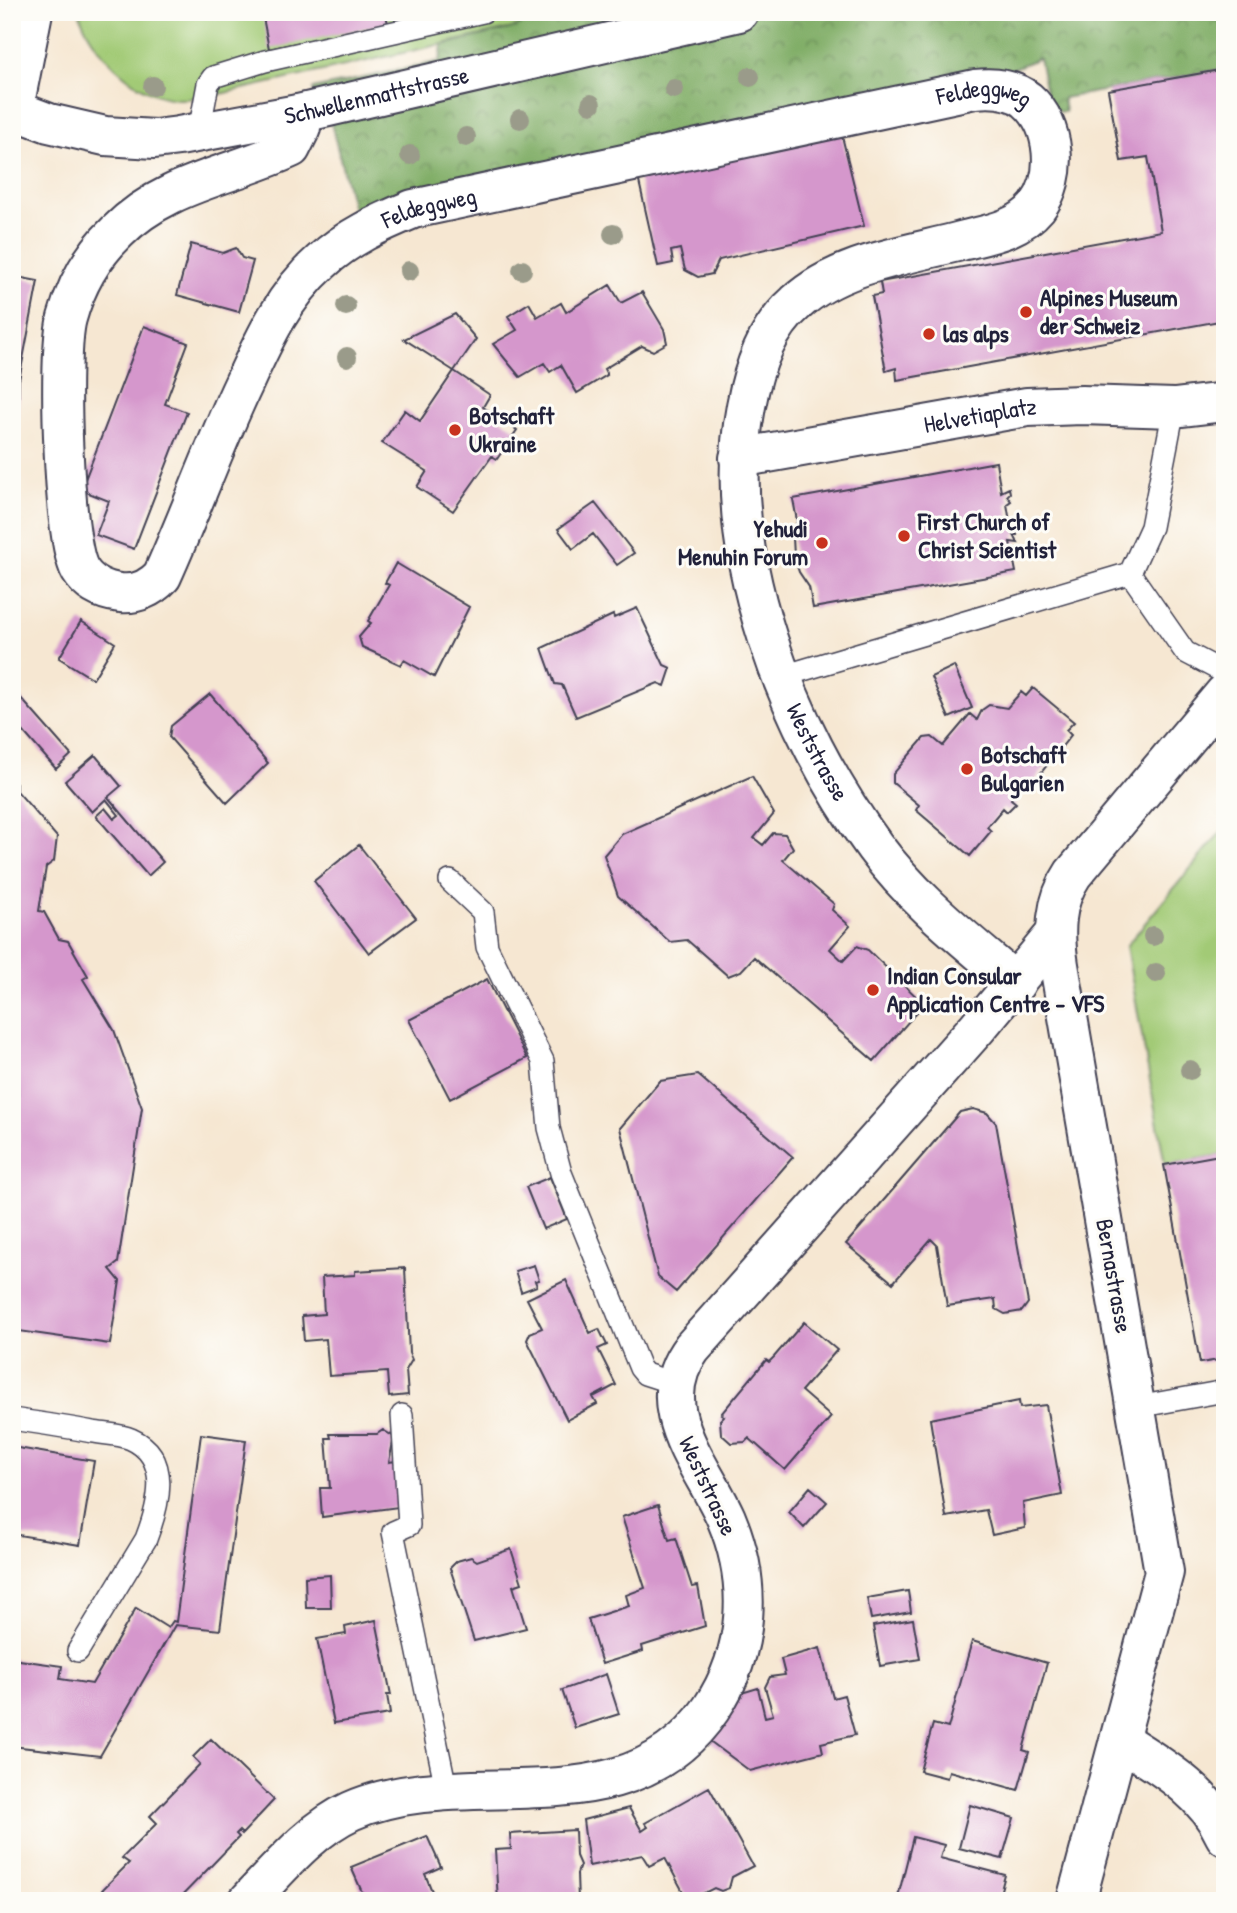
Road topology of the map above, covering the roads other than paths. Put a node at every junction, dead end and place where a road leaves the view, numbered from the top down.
1 (33, 12) edge
2 (483, 12) edge
3 (739, 12) edge
4 (13, 112) edge
5 (298, 114) junction
6 (199, 132) junction
7 (1225, 402) edge
8 (1174, 408) junction
9 (739, 458) junction
10 (1130, 573) junction
11 (1225, 673) edge
12 (783, 676) junction
13 (1216, 703) edge
14 (450, 881) dead end
15 (1056, 933) junction
16 (1016, 983) junction
17 (676, 1384) junction
18 (1225, 1391) edge
19 (1137, 1407) junction
20 (402, 1415) dead end
21 (12, 1419) edge
22 (78, 1651) dead end
23 (1120, 1740) junction
24 (447, 1793) junction
25 (1225, 1836) edge
26 (248, 1901) edge
27 (1076, 1901) edge

1 - 4 street
2 - 6 lane
3 - 5 street, Schwellenmattstrasse
4 - 6 street, Schwellenmattstrasse
5 - 6 street, Schwellenmattstrasse
5 - 9 street, Feldeggweg
7 - 8 street, Helvetiaplatz
8 - 9 street, Helvetiaplatz
8 - 10 lane
9 - 12 street, Weststrasse
10 - 11 lane
10 - 12 lane
12 - 16 street, Weststrasse
13 - 15 street, Bernastrasse
14 - 17 lane
15 - 16 street, Weststrasse
15 - 19 street, Bernastrasse
16 - 17 street, Weststrasse
17 - 24 street, Weststrasse
18 - 19 lane
19 - 23 street, Bernastrasse
20 - 24 lane
21 - 22 lane
23 - 25 street
23 - 27 street, Bernastrasse
24 - 26 street, Weststrasse

